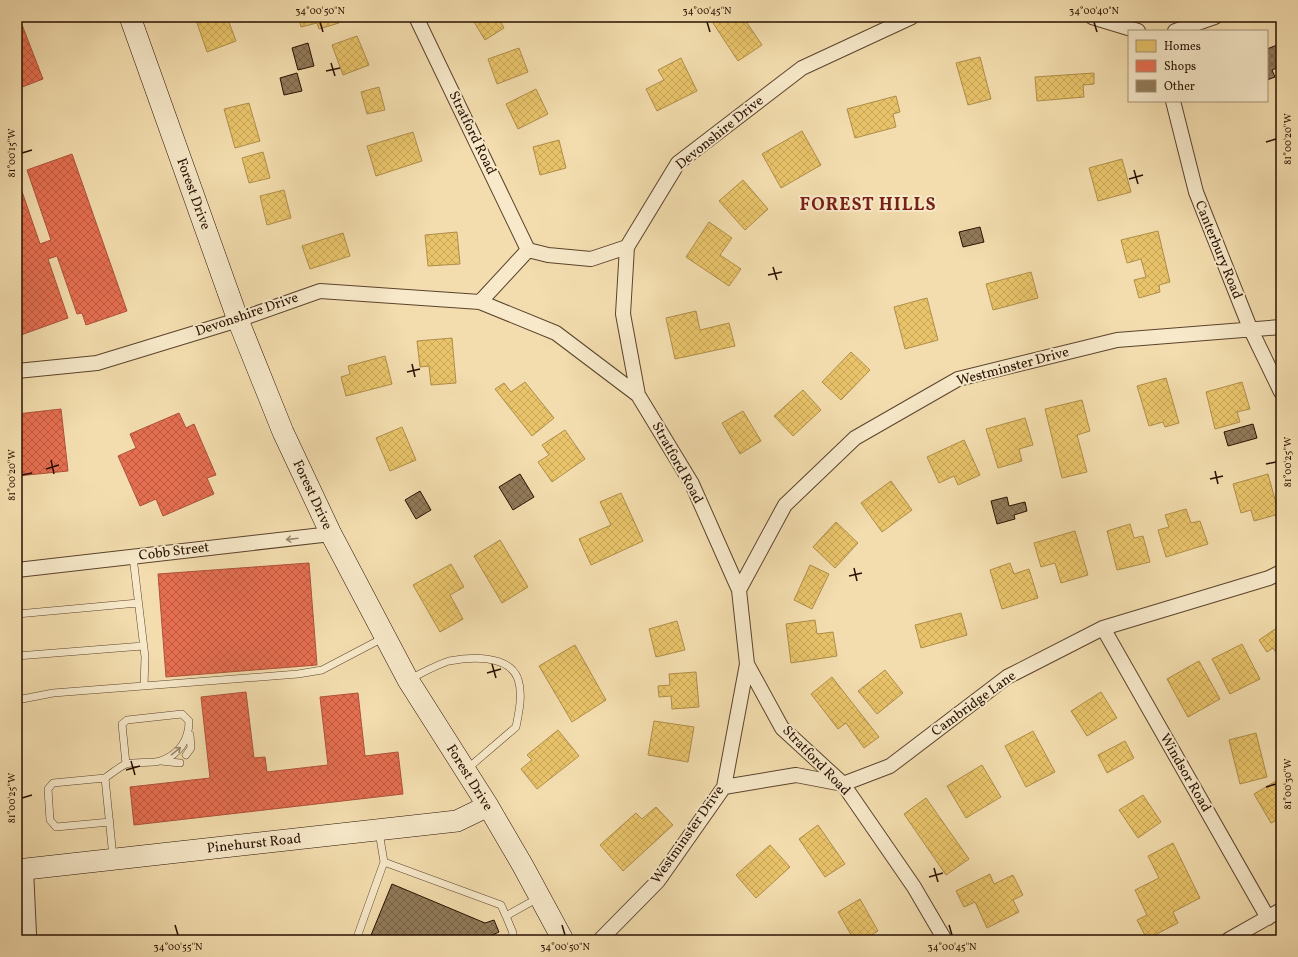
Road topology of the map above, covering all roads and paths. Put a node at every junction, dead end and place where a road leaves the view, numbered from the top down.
1 (130, 17) edge
2 (416, 17) edge
3 (912, 17) edge
4 (1092, 17) edge
5 (1215, 17) edge
6 (1135, 30) edge
7 (1178, 30) edge
8 (1173, 102) edge
9 (627, 247) junction
10 (528, 250) junction
11 (480, 302) junction
12 (238, 320) junction
13 (1281, 327) edge
14 (1250, 328) junction
15 (17, 371) edge
16 (1281, 392) edge
17 (638, 395) junction
18 (331, 534) junction
19 (133, 557) junction
20 (17, 570) edge
21 (1277, 577) edge
22 (738, 590) junction
23 (138, 603) junction
24 (17, 614) edge
25 (1102, 628) junction
26 (385, 637) junction
27 (143, 646) junction
28 (17, 656) edge
29 (747, 664) junction
30 (408, 680) junction
31 (144, 686) junction
32 (17, 700) edge
33 (189, 730) junction
34 (186, 755) dead end
35 (160, 761) junction
36 (180, 763) dead end
37 (126, 764) junction
38 (465, 771) junction
39 (105, 778) junction
40 (843, 784) junction
41 (724, 787) junction
42 (488, 806) junction
43 (110, 822) junction
44 (379, 830) junction
45 (113, 859) junction
46 (384, 862) junction
47 (22, 870) edge
48 (539, 896) junction
49 (1281, 910) edge
50 (506, 916) junction
51 (1268, 918) junction
52 (25, 940) edge
53 (356, 940) edge
54 (511, 940) edge
55 (563, 940) edge
56 (600, 940) edge
57 (945, 940) edge
58 (1228, 940) edge

1 - 12 main road, Forest Drive
2 - 10 street, Stratford Road
3 - 9 street, Devonshire Drive
4 - 6 street
5 - 7 street
8 - 14 street, Canterbury Road
9 - 10 street
9 - 17 street
10 - 11 street
11 - 12 street, Devonshire Drive
11 - 17 street, Devonshire Drive
12 - 15 street, Devonshire Drive
12 - 18 main road, Forest Drive
13 - 14 street, Westminster Drive
14 - 16 street, Canterbury Road
14 - 22 street, Westminster Drive
17 - 22 street, Stratford Road
18 -> 19 street, Cobb Street
18 - 26 main road, Forest Drive
19 - 20 street, Cobb Street
19 - 23 lane
21 - 25 street, Cambridge Lane
22 - 29 street, Stratford Road
23 - 24 lane
23 - 27 lane
25 - 40 street, Cambridge Lane
25 - 51 street, Windsor Road
26 - 30 main road, Forest Drive
26 - 31 lane
27 - 28 lane
27 - 31 lane
29 - 40 street, Stratford Road
29 - 41 street, Westminster Drive
30 - 38 main road, Forest Drive
30 - 38 lane
31 - 32 lane
33 - 34 lane
35 -> 33 lane
33 - 37 lane
35 - 36 lane
35 - 37 lane
37 - 39 lane
38 - 42 main road, Forest Drive
39 - 43 lane
39 - 43 lane
40 - 41 street
40 - 57 street, Stratford Road
41 - 56 street, Westminster Drive
42 - 44 main road, Pinehurst Road
42 - 48 main road, Forest Drive
43 - 45 lane
44 - 45 main road, Pinehurst Road
44 - 46 lane
45 - 47 main road, Pinehurst Road
46 - 50 lane
46 - 53 lane
47 - 52 street
48 - 50 lane
48 - 55 main road, Forest Drive
49 - 51 street
50 - 54 lane
51 - 58 street

